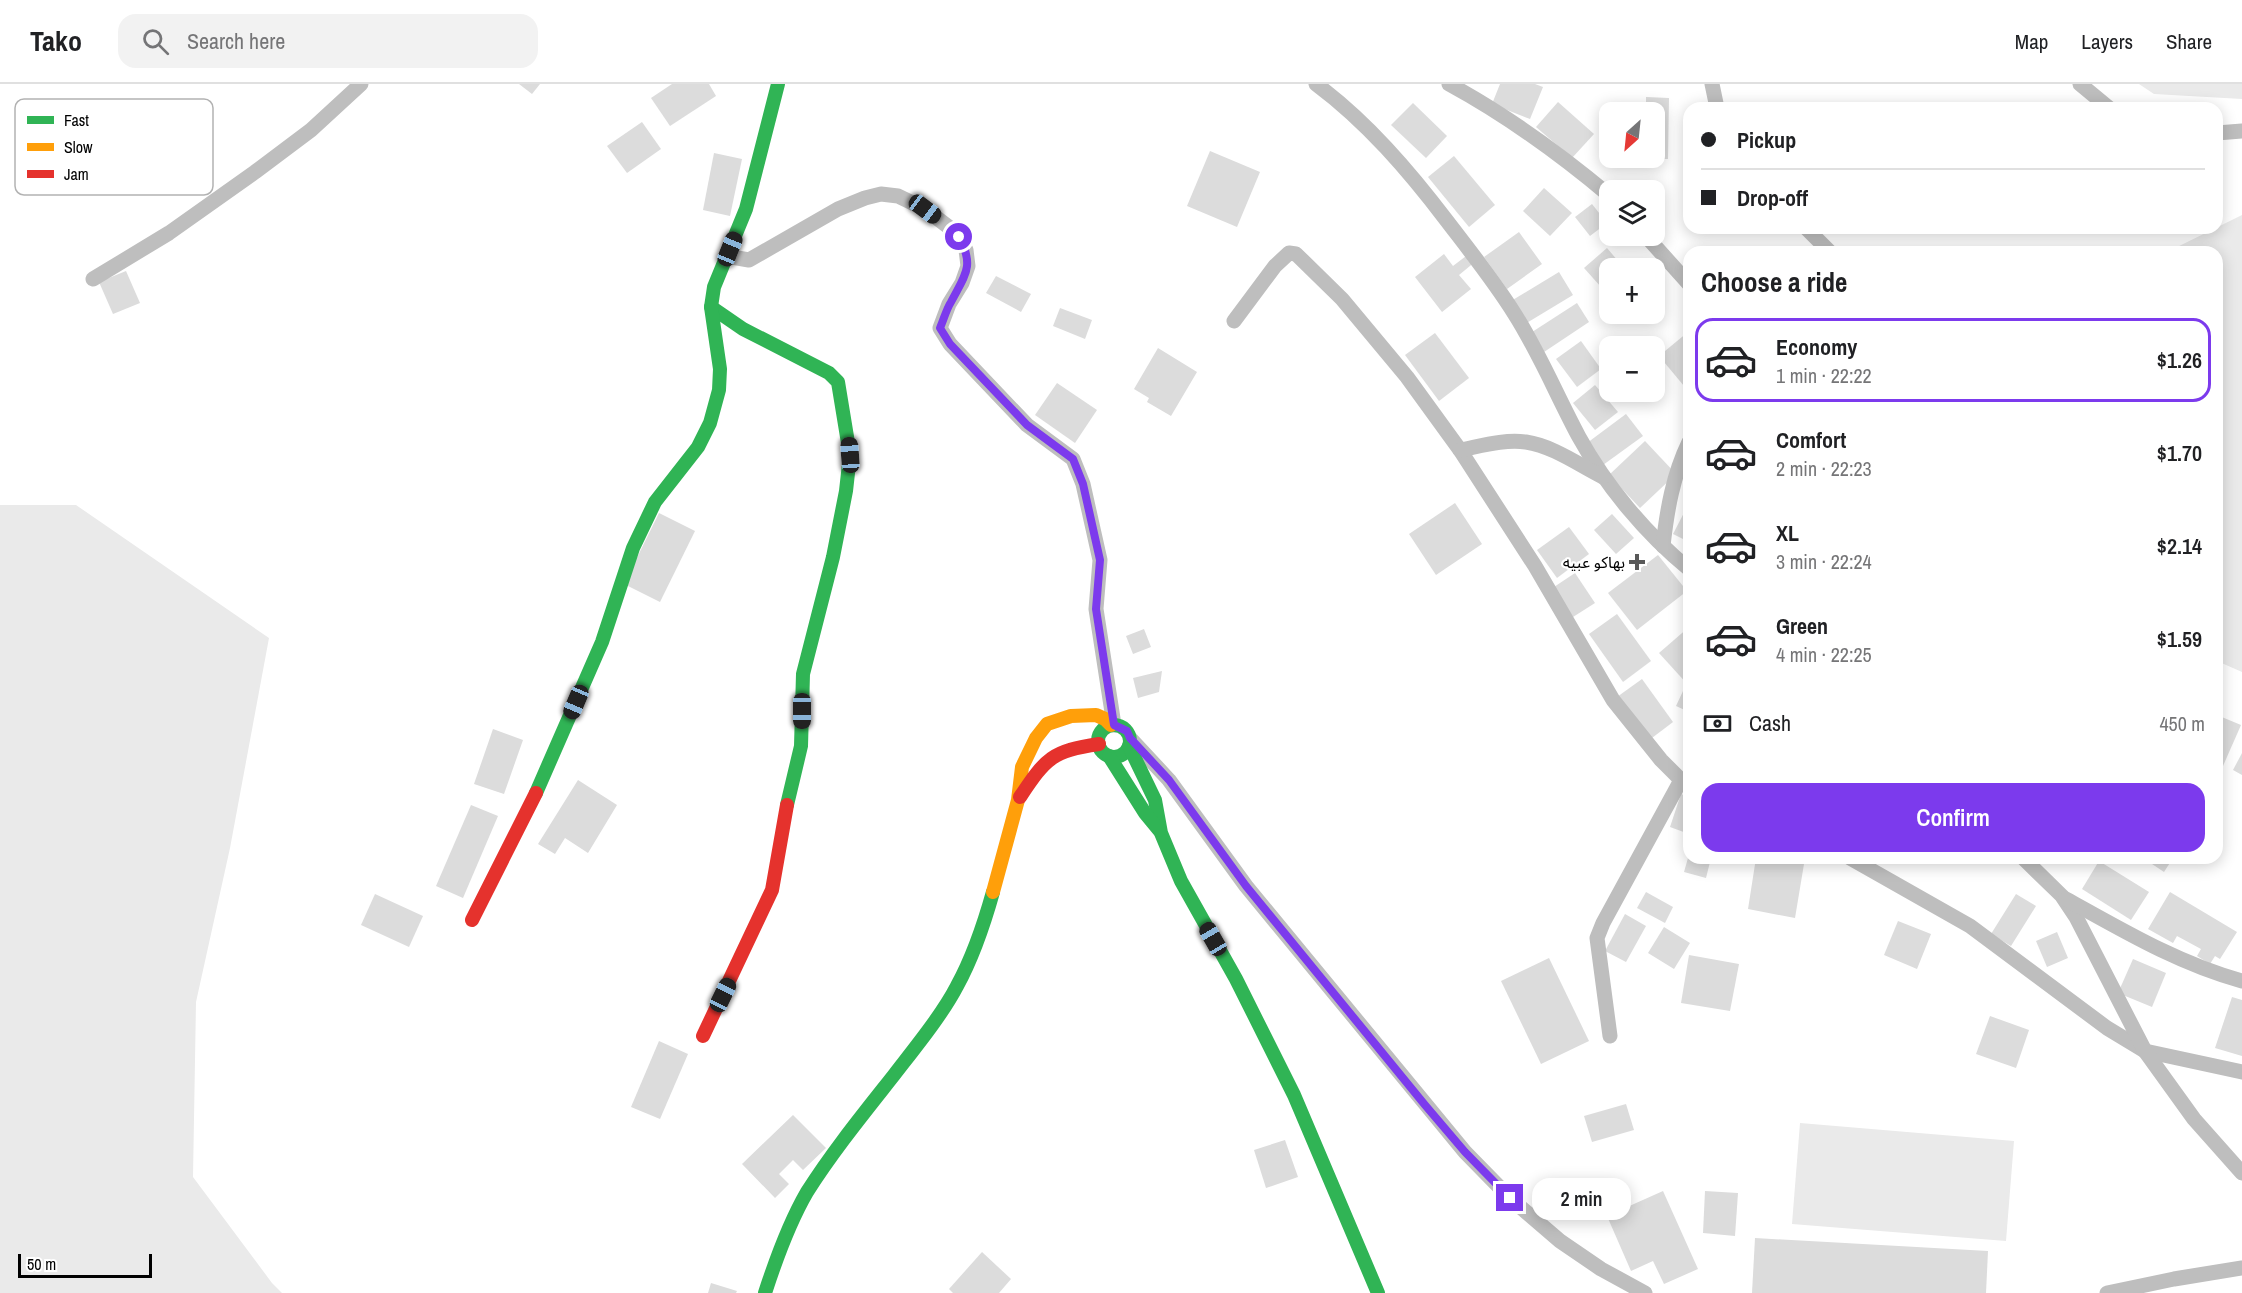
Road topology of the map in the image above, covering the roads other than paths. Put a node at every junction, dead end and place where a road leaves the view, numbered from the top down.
1 (361, 84) edge
2 (777, 84) edge
3 (1316, 84) edge
4 (1449, 84) edge
5 (1712, 84) edge
6 (2080, 84) edge
7 (1716, 102) edge
8 (2102, 102) edge
9 (2242, 131) edge
10 (2223, 133) edge
11 (1599, 187) edge
12 (1812, 234) edge
13 (1655, 246) edge
14 (1824, 246) edge
15 (726, 256) junction
16 (1683, 277) edge
17 (93, 279) dead end
18 (711, 307) junction
19 (1234, 321) dead end
20 (1460, 450) junction
21 (1683, 460) edge
22 (1606, 478) junction
23 (1664, 546) junction
24 (1683, 563) edge
25 (1113, 725) junction
26 (1129, 742) junction
27 (1098, 744) junction
28 (1109, 756) junction
29 (1683, 781) edge
30 (1683, 786) edge
31 (1018, 800) junction
32 (1161, 832) junction
33 (1861, 864) edge
34 (2029, 864) edge
35 (2062, 896) junction
36 (472, 920) dead end
37 (2242, 981) edge
38 (704, 1036) dead end
39 (1610, 1036) dead end
40 (2145, 1051) junction
41 (2242, 1072) edge
42 (2242, 1173) edge
43 (2242, 1268) edge
44 (2135, 1290) edge
45 (765, 1293) edge
46 (1378, 1293) edge
47 (1645, 1293) edge
48 (2107, 1293) edge

1 - 17 street
2 - 15 street
3 - 22 street
4 - 11 street
5 - 7 street
6 - 8 street
9 - 10 street
12 - 14 street
13 - 16 street
15 - 18 street
15 - 25 street
18 - 36 street
18 - 38 street
19 - 20 street
20 - 22 street
20 - 29 street
21 - 23 street
22 - 23 street
23 - 24 street
25 - 26 street
25 - 27 street
25 - 31 street
26 - 28 street
26 - 32 street
26 - 47 street
27 - 28 street
27 - 31 street
28 - 32 street
30 - 39 street
31 - 45 street
32 - 46 street
33 - 40 street
34 - 35 street
35 - 37 street
35 - 40 street
40 - 41 street
40 - 42 street
43 - 44 street
44 - 48 street

